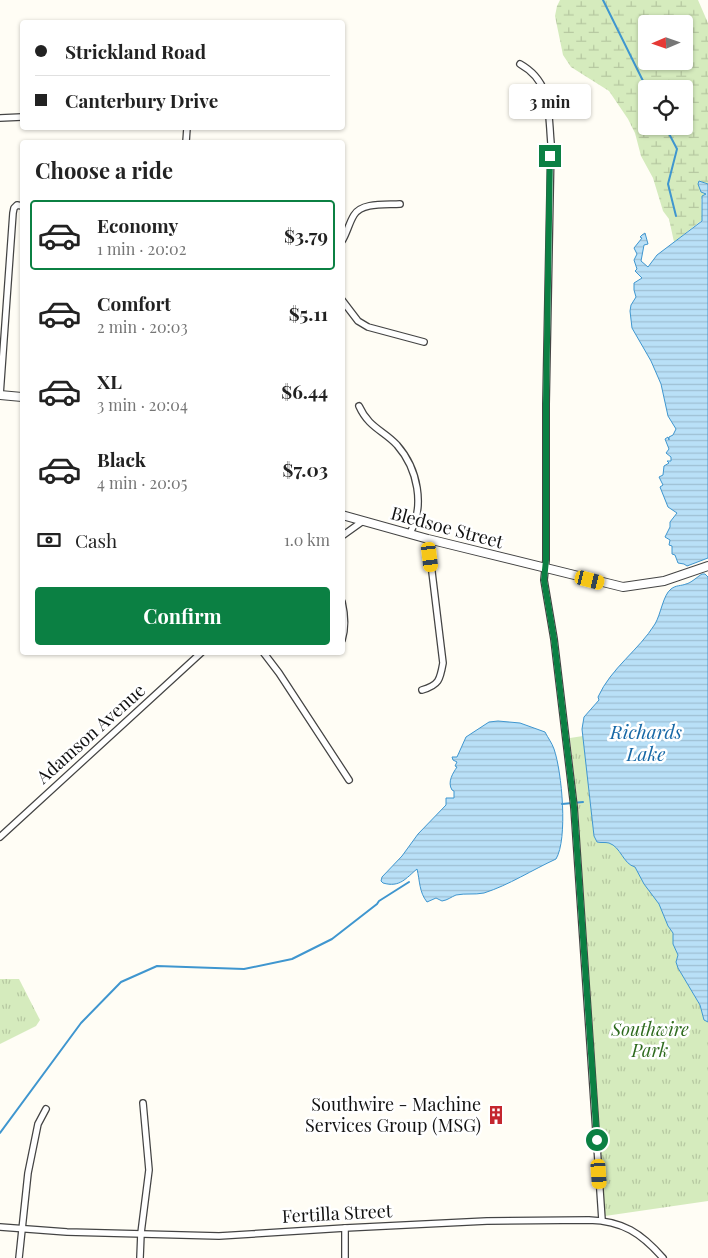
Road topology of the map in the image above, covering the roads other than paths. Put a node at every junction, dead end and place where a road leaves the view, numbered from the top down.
1 (520, 64) dead end
2 (20, 117) edge
3 (0, 118) edge
4 (400, 204) dead end
5 (20, 206) edge
6 (345, 235) edge
7 (345, 304) edge
8 (424, 342) dead end
9 (0, 395) edge
10 (20, 397) edge
11 (360, 406) dead end
12 (345, 516) edge
13 (363, 521) junction
14 (410, 533) junction
15 (345, 534) edge
16 (428, 539) junction
17 (708, 566) edge
18 (545, 569) junction
19 (199, 655) edge
20 (265, 655) edge
21 (422, 690) dead end
22 (349, 780) dead end
23 (0, 837) edge
24 (143, 1104) dead end
25 (46, 1109) dead end
26 (602, 1220) junction
27 (0, 1227) edge
28 (22, 1228) junction
29 (345, 1228) junction
30 (141, 1233) junction
31 (19, 1258) edge
32 (140, 1258) edge
33 (344, 1258) edge
34 (663, 1258) edge

1 - 18 street
2 - 3 street
4 - 6 street
5 - 9 street
7 - 8 street
9 - 10 street
11 - 14 street
12 - 13 street, Bledsoe Street
13 - 14 street, Bledsoe Street
13 - 15 street
14 - 16 street, Bledsoe Street
16 - 18 street, Bledsoe Street
16 - 21 street
17 - 18 street, Bledsoe Street
18 - 26 street
19 - 23 street, Adamson Avenue
20 - 22 street
24 - 30 street
25 - 28 street
26 - 29 street, Fertilla Street
26 - 34 street, Fertilla Street
27 - 28 street, Fertilla Street
28 - 30 street, Fertilla Street
28 - 31 street
29 - 30 street, Fertilla Street
29 - 33 street
30 - 32 street

